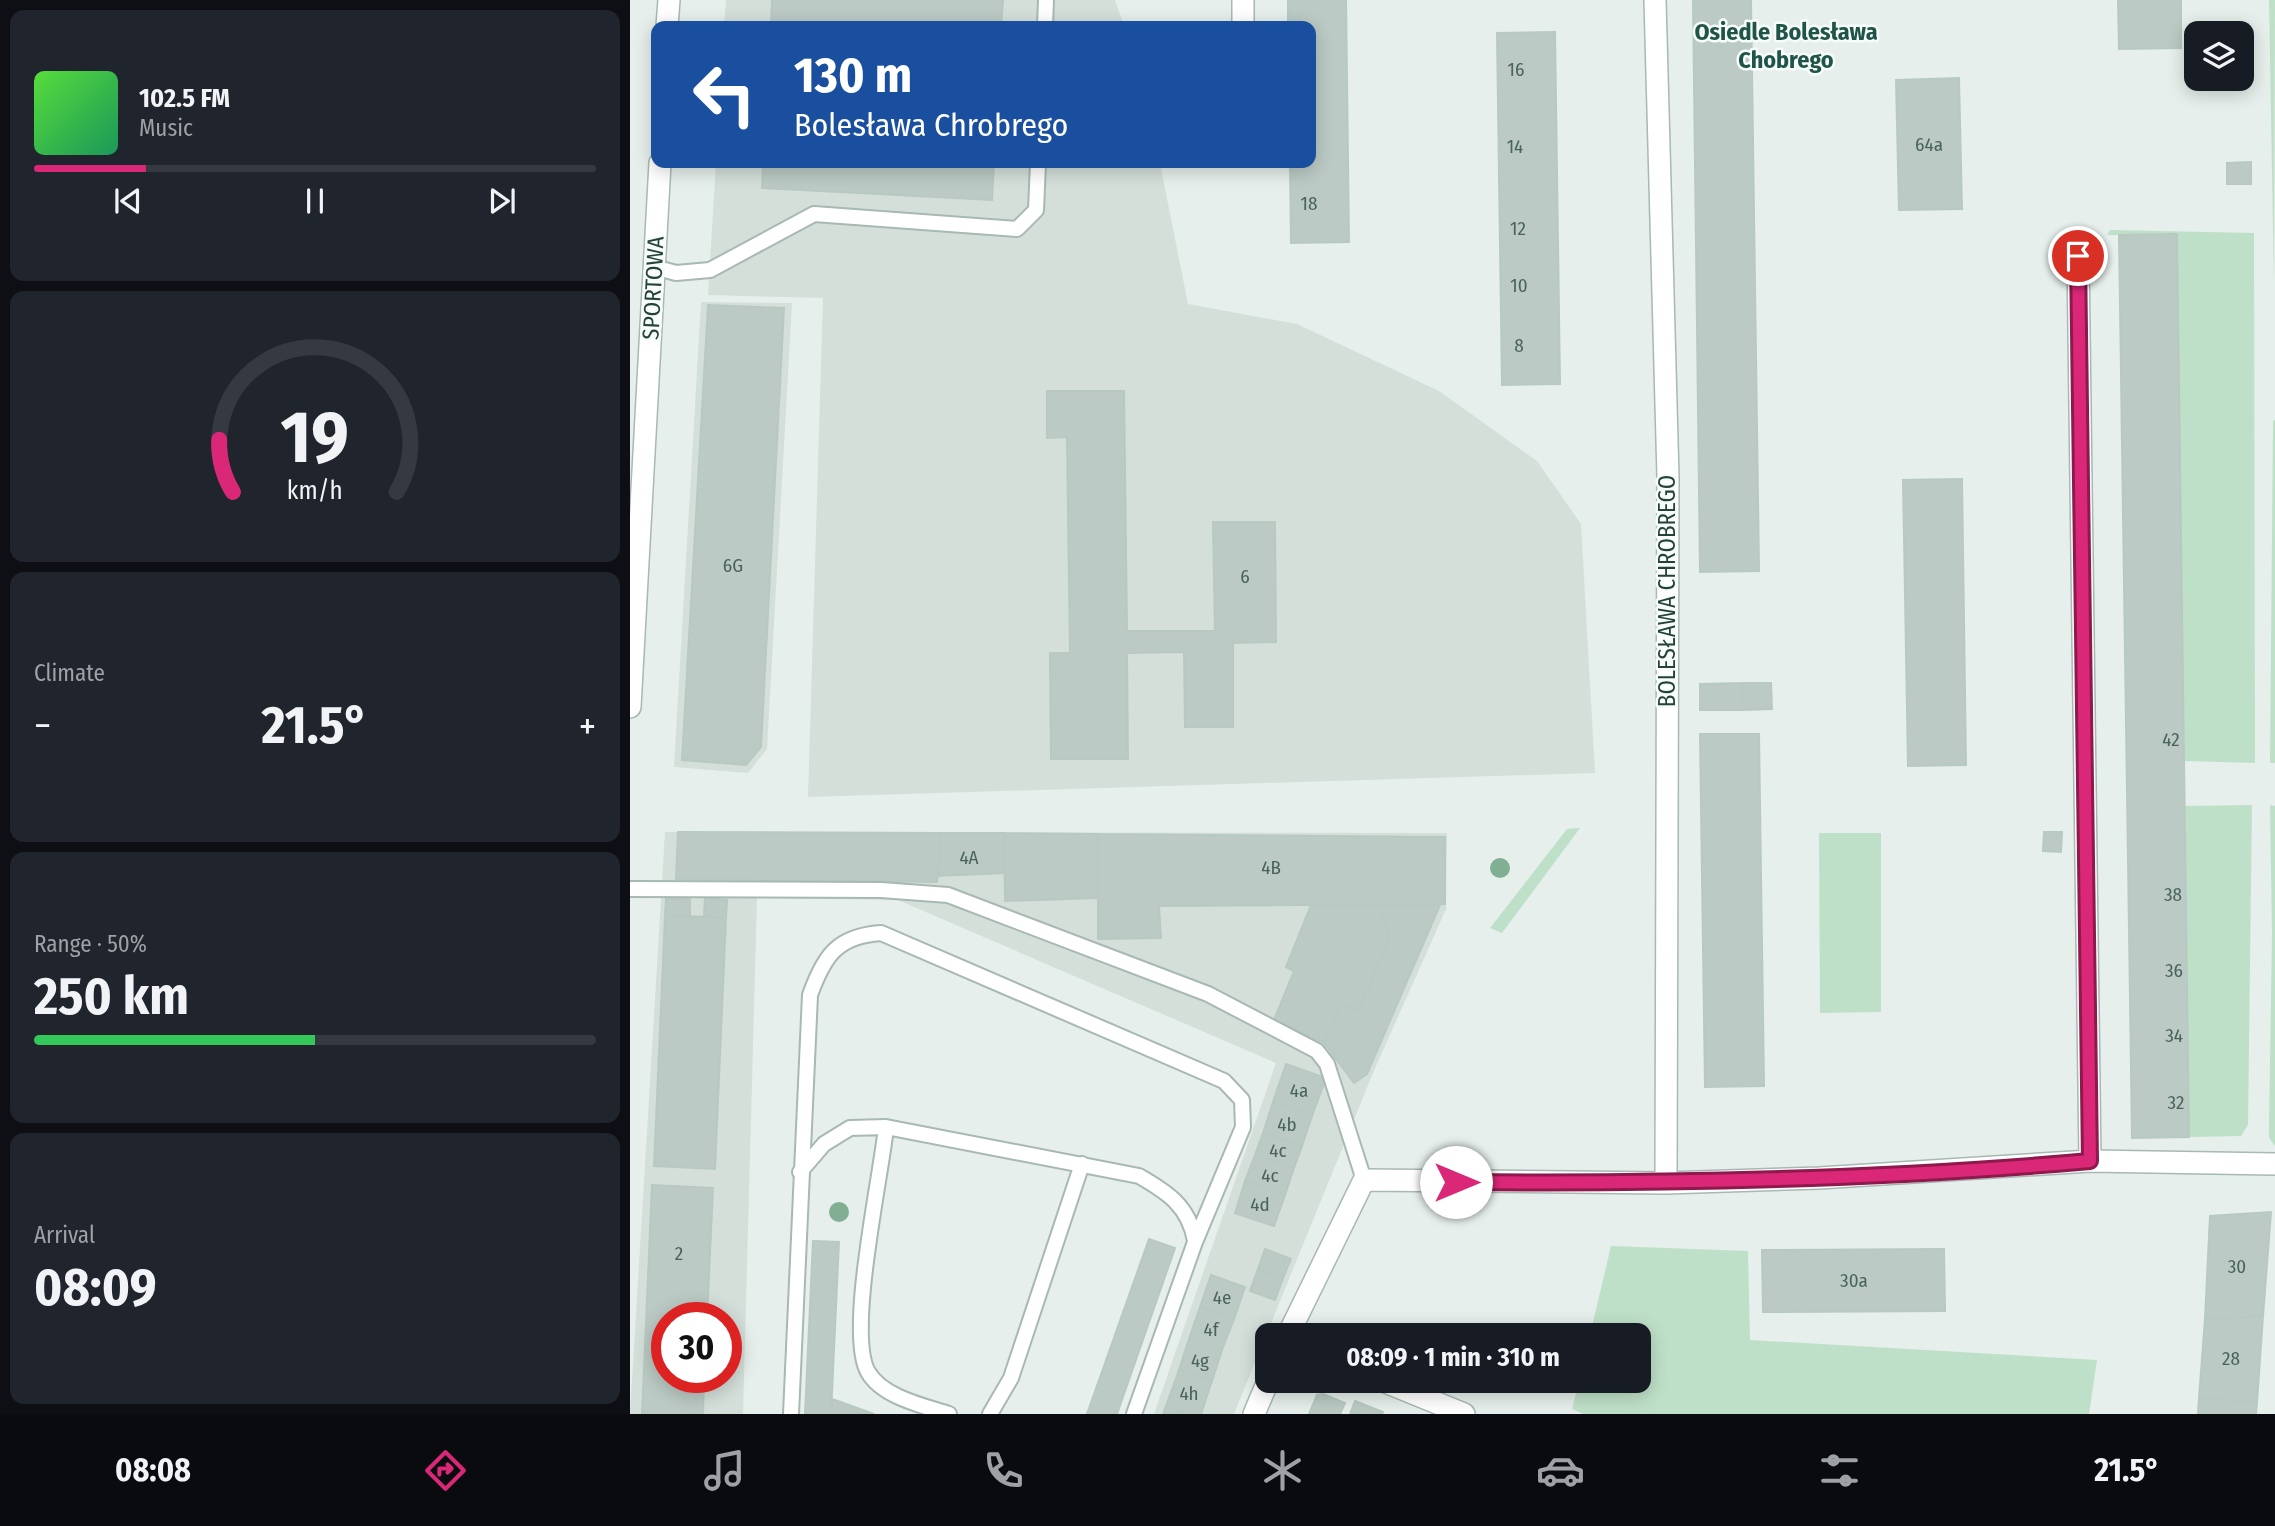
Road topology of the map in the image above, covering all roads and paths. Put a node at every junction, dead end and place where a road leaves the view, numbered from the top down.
1 (669, 0) edge
2 (1046, 0) edge
3 (1243, 0) edge
4 (1655, 0) edge
5 (667, 21) edge
6 (1045, 21) edge
7 (1242, 21) edge
8 (660, 168) edge
9 (1038, 168) edge
10 (2078, 256) dead end
11 (654, 267) junction
12 (635, 528) edge
13 (630, 708) edge
14 (630, 889) edge
15 (886, 1127) junction
16 (2090, 1161) junction
17 (1082, 1164) junction
18 (2275, 1164) edge
19 (800, 1172) junction
20 (1364, 1180) junction
21 (1666, 1183) junction
22 (1195, 1242) junction
23 (1294, 1323) edge
24 (1263, 1393) edge
25 (1412, 1393) edge
26 (791, 1414) edge
27 (949, 1414) edge
28 (990, 1414) edge
29 (1134, 1414) edge
30 (1254, 1414) edge
31 (1464, 1414) edge

1 - 5 street
2 - 6 lane
3 - 7 street
4 - 21 street, BOLESŁAWA CHROBREGO
8 - 11 street, SPORTOWA
9 - 11 lane
10 - 16 street
11 - 12 street, SPORTOWA
12 - 13 street, SPORTOWA
14 - 20 lane
15 - 17 lane
15 - 19 lane
15 - 27 lane
16 - 18 street
16 - 21 street
17 - 22 lane
17 - 28 lane
19 - 22 lane
19 - 26 lane
20 - 21 street
20 - 23 street
22 - 29 lane
24 - 30 street
25 - 31 street

